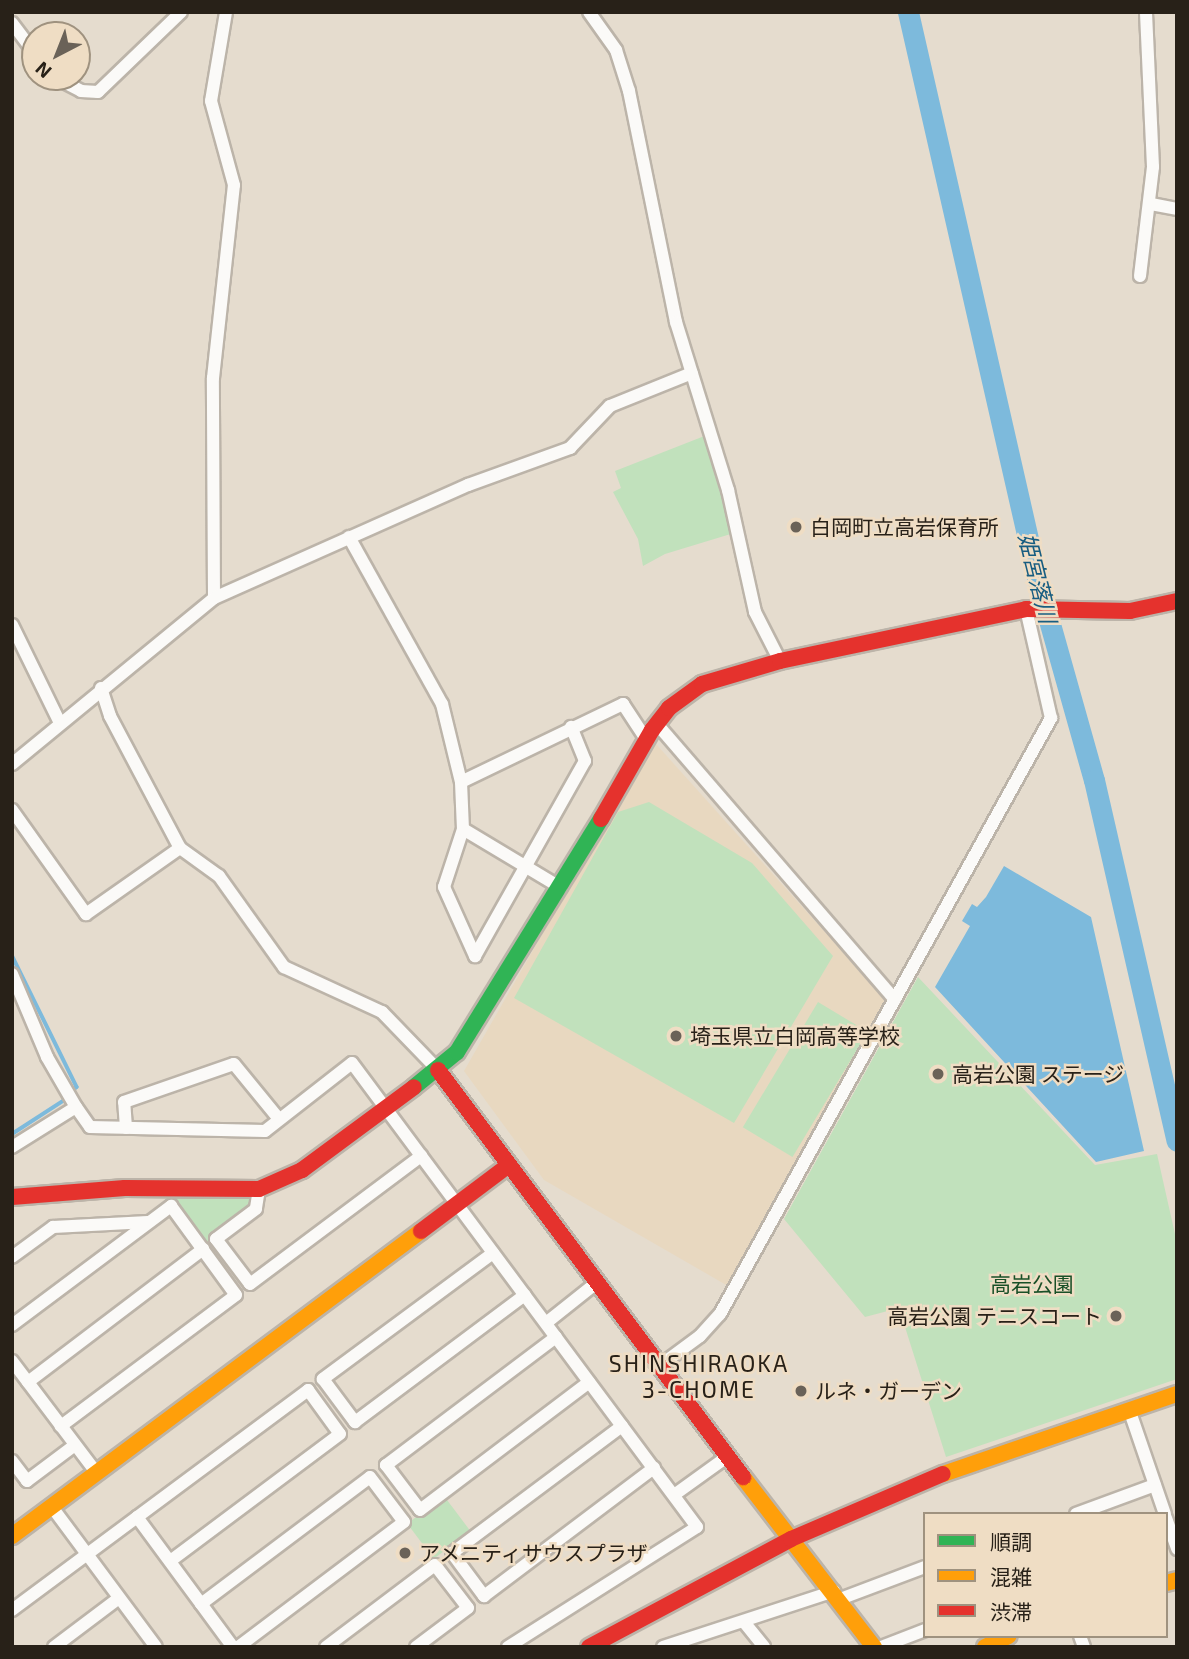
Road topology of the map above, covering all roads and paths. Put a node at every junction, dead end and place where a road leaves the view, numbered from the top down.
1 (181, 12) edge
2 (226, 12) edge
3 (589, 12) edge
4 (1146, 12) edge
5 (79, 91) edge
6 (1151, 204) junction
7 (1177, 209) edge
8 (1140, 276) dead end
9 (692, 373) junction
10 (349, 537) junction
11 (214, 598) junction
12 (1177, 601) edge
13 (1026, 609) junction
14 (12, 625) edge
15 (780, 662) junction
16 (102, 688) junction
17 (59, 721) junction
18 (657, 724) junction
19 (571, 727) junction
20 (646, 739) junction
21 (12, 764) edge
22 (461, 782) junction
23 (12, 810) edge
24 (463, 829) junction
25 (180, 848) junction
26 (526, 867) junction
27 (561, 888) junction
28 (12, 974) edge
29 (895, 1000) junction
30 (438, 1070) junction
31 (76, 1107) junction
32 (386, 1108) junction
33 (279, 1119) junction
34 (126, 1128) junction
35 (12, 1147) edge
36 (421, 1156) junction
37 (509, 1165) junction
38 (259, 1189) junction
39 (12, 1197) edge
40 (456, 1203) junction
41 (148, 1222) junction
42 (203, 1249) junction
43 (494, 1253) junction
44 (12, 1257) edge
45 (595, 1284) junction
46 (525, 1295) junction
47 (546, 1323) junction
48 (12, 1325) edge
49 (556, 1337) junction
50 (12, 1361) edge
51 (658, 1367) junction
52 (28, 1382) junction
53 (589, 1382) junction
54 (1177, 1394) edge
55 (1129, 1409) junction
56 (61, 1426) junction
57 (622, 1426) junction
58 (75, 1445) junction
59 (728, 1456) junction
60 (12, 1461) edge
61 (654, 1468) junction
62 (96, 1472) junction
63 (1155, 1485) junction
64 (674, 1495) junction
65 (52, 1507) junction
66 (1081, 1512) edge
67 (1164, 1512) edge
68 (137, 1517) junction
69 (12, 1536) edge
70 (790, 1539) junction
71 (87, 1554) junction
72 (170, 1561) junction
73 (923, 1568) edge
74 (837, 1595) junction
75 (119, 1598) junction
76 (201, 1604) junction
77 (12, 1610) edge
78 (744, 1622) junction
79 (923, 1631) edge
80 (1008, 1640) edge
81 (151, 1645) edge
82 (54, 1647) edge
83 (235, 1647) edge
84 (326, 1647) edge
85 (416, 1647) edge
86 (508, 1647) edge
87 (589, 1647) edge
88 (663, 1647) edge
89 (764, 1647) edge
90 (874, 1647) edge
91 (881, 1647) edge
92 (985, 1647) edge

1 - 5 street
2 - 11 street
3 - 9 street
4 - 6 street
6 - 7 street
6 - 8 street
9 - 10 street
9 - 15 street
10 - 11 street
10 - 22 street
11 - 16 street
12 - 13 street
13 - 15 street
13 - 29 street
14 - 17 street
15 - 18 street
16 - 17 street
16 - 25 street
17 - 21 street
18 - 20 street
18 - 29 street
19 - 20 street
19 - 22 street
19 - 26 street
20 - 27 street
22 - 24 street
23 - 25 street
24 - 26 street
24 - 26 street
25 - 30 street
26 - 27 street
27 - 30 street
28 - 31 street
29 - 51 street
30 - 32 street
30 - 37 street
31 - 34 street
31 - 35 street
32 - 33 street
32 - 36 street
32 - 38 street
33 - 34 street
33 - 34 street
36 - 38 street
36 - 40 street
37 - 40 street
37 - 45 street
38 - 39 street
40 - 43 street
40 - 62 street
41 - 42 street
41 - 44 street
41 - 48 street
42 - 52 street
42 - 56 street
43 - 46 street
43 - 46 street
45 - 47 street
45 - 51 street
46 - 47 street
47 - 49 street
49 - 53 street
49 - 53 street
50 - 52 street
51 - 59 street
52 - 56 street
53 - 57 street
54 - 55 street
55 - 63 street
55 - 70 street
56 - 58 street
57 - 61 street
57 - 61 street
58 - 60 street
58 - 62 street
59 - 64 street
59 - 70 street
61 - 64 street
62 - 65 street
63 - 66 street
63 - 67 street
64 - 86 street
65 - 69 street
65 - 71 street
68 - 71 street
68 - 72 street
68 - 72 street
70 - 74 street
70 - 87 street
71 - 75 street
71 - 77 street
72 - 76 street
73 - 74 street
74 - 78 street
74 - 90 street
75 - 81 street
75 - 82 street
76 - 83 street
76 - 83 street
78 - 88 street
78 - 89 street
79 - 91 street
80 - 92 street
84 - 85 street

